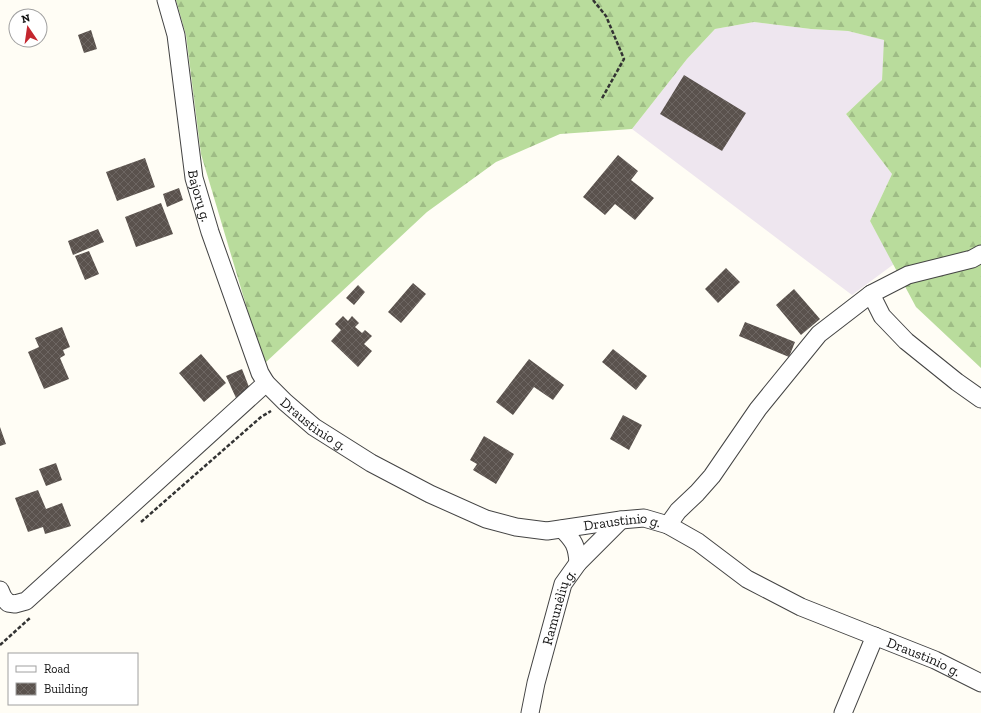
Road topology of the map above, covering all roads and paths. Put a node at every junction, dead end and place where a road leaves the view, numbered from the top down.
1 (166, 0) edge
2 (593, 0) edge
3 (601, 100) dead end
4 (981, 254) edge
5 (871, 294) junction
6 (266, 383) junction
7 (981, 399) edge
8 (284, 402) junction
9 (621, 520) junction
10 (137, 525) dead end
11 (668, 525) junction
12 (562, 529) junction
13 (578, 563) junction
14 (0, 590) edge
15 (31, 618) dead end
16 (875, 636) junction
17 (0, 645) edge
18 (981, 683) edge
19 (530, 713) edge
20 (843, 713) edge

1 - 6 street, Bajorų g.
2 - 3 path
4 - 5 street
5 - 7 street
5 - 11 street
6 - 8 street, Draustinio g.
6 - 14 street
8 - 10 path
8 - 12 street, Draustinio g.
9 - 11 street, Draustinio g.
9 - 12 street, Draustinio g.
9 - 13 street, Ramunėlių g.
11 - 16 street, Draustinio g.
12 - 13 street
13 - 19 street, Ramunėlių g.
15 - 17 path
16 - 18 street, Draustinio g.
16 - 20 street

